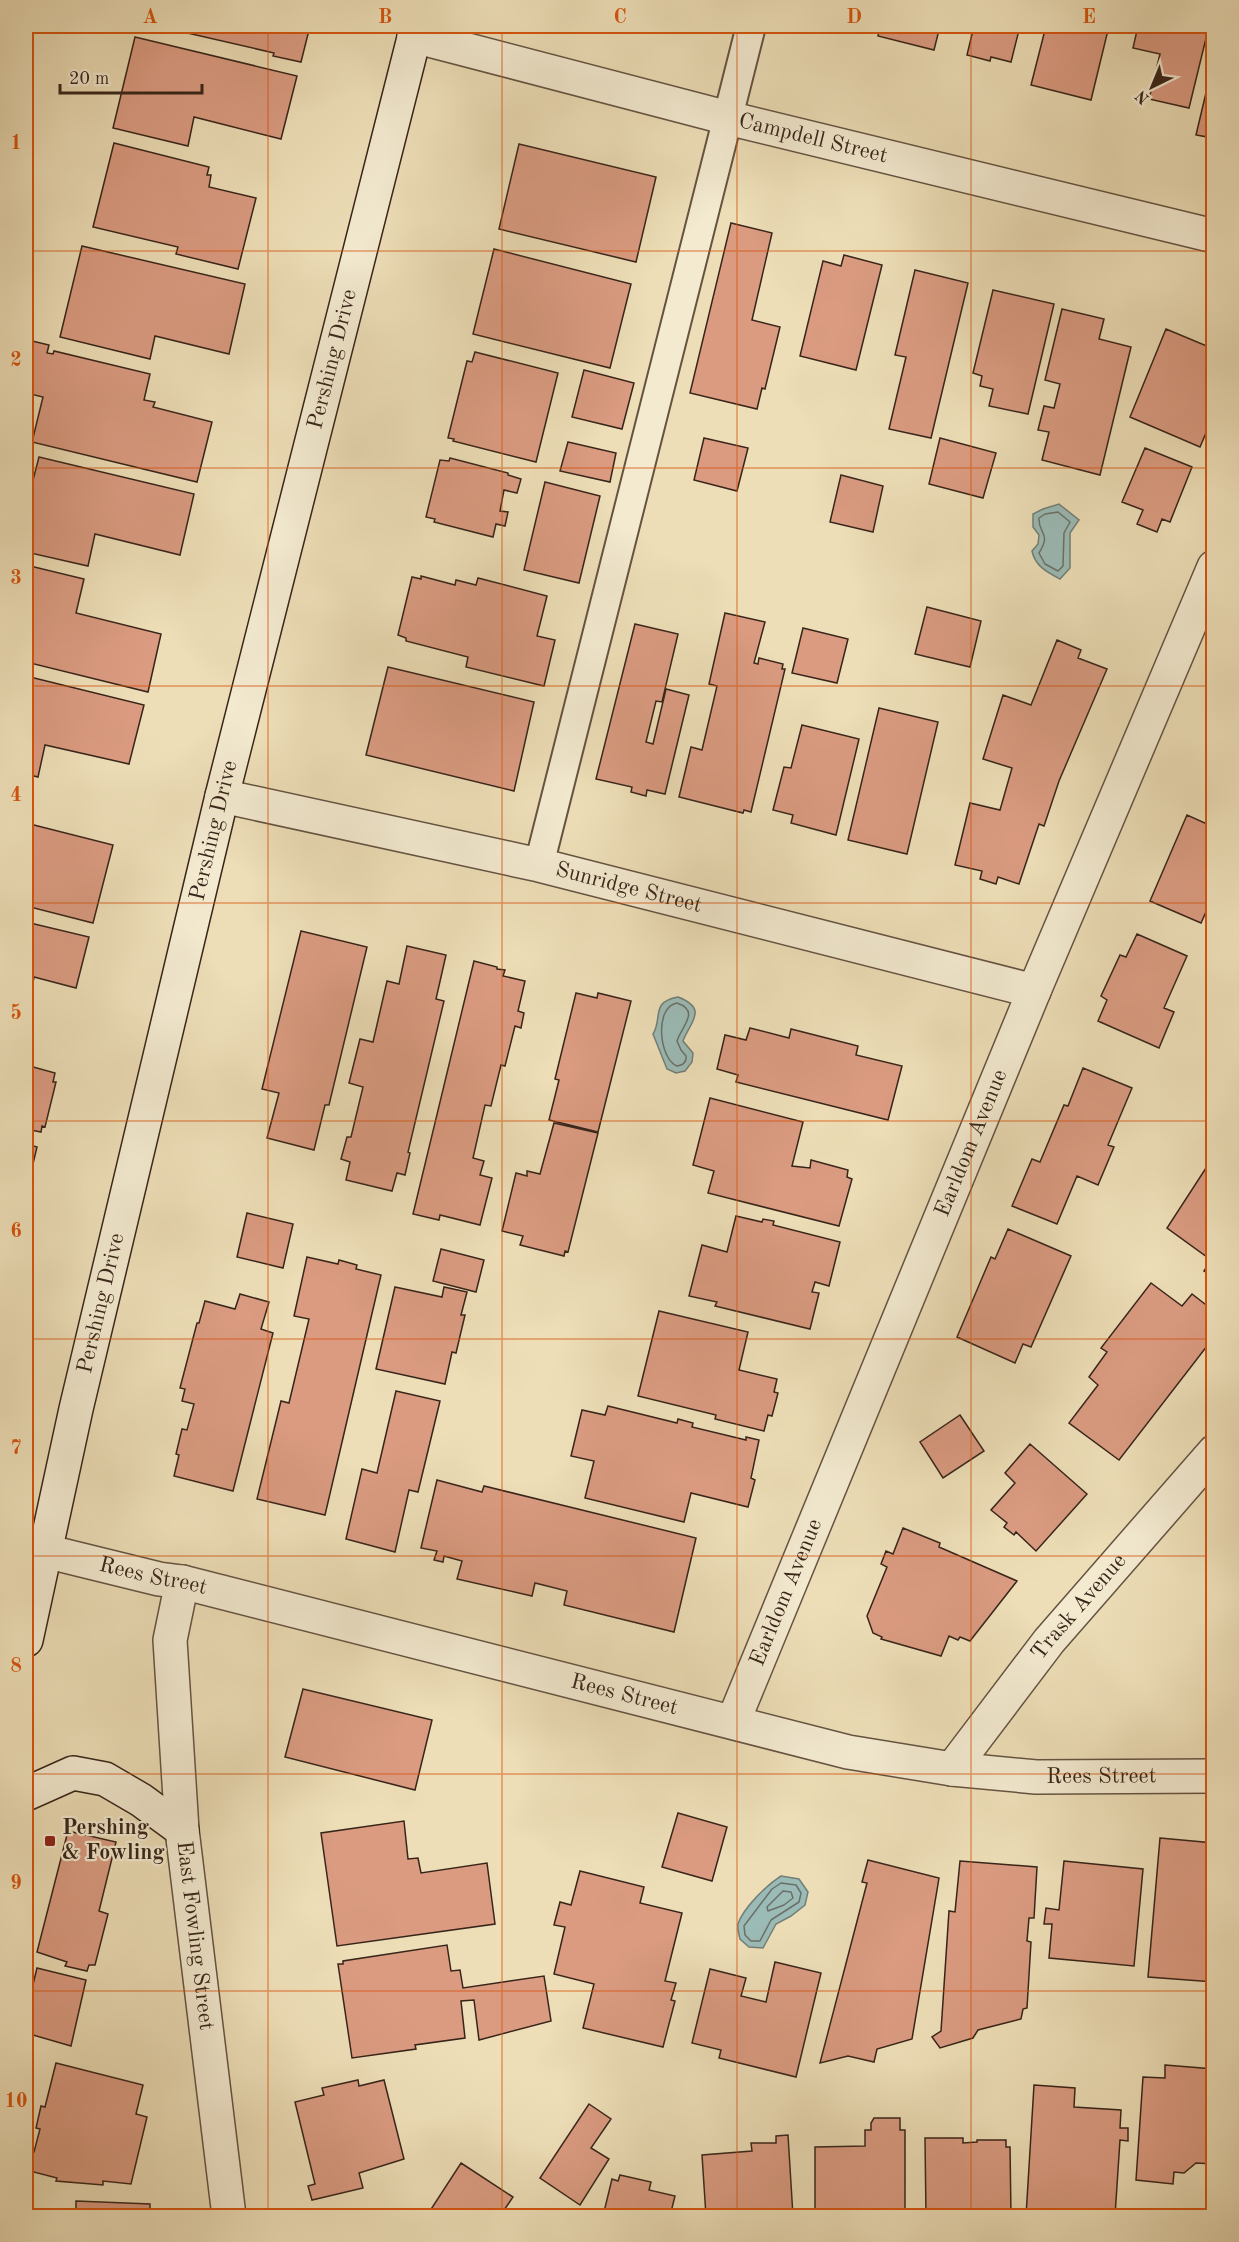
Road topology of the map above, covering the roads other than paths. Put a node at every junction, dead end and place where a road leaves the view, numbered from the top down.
1 (751, 26) edge
2 (415, 31) edge
3 (728, 118) junction
4 (1214, 236) edge
5 (1214, 567) edge
6 (222, 796) junction
7 (539, 864) junction
8 (1034, 991) junction
9 (1214, 1452) edge
10 (45, 1551) junction
11 (182, 1582) junction
12 (26, 1640) edge
13 (733, 1722) junction
14 (952, 1769) junction
15 (1214, 1776) edge
16 (26, 1794) edge
17 (182, 1830) junction
18 (230, 2217) edge

1 - 3 lane
2 - 3 street, Campdell Street
2 - 6 street, Pershing Drive
3 - 4 street, Campdell Street
3 - 7 lane
5 - 8 street, Earldom Avenue
6 - 7 street, Sunridge Street
6 - 10 street, Pershing Drive
7 - 8 street, Sunridge Street
8 - 13 street, Earldom Avenue
9 - 14 street, Trask Avenue
10 - 11 street, Rees Street
10 - 12 street, Pershing Drive
11 - 13 street, Rees Street
11 - 17 street, East Fowling Street
13 - 14 street, Rees Street
14 - 15 street, Rees Street
16 - 17 street
17 - 18 street, East Fowling Street

